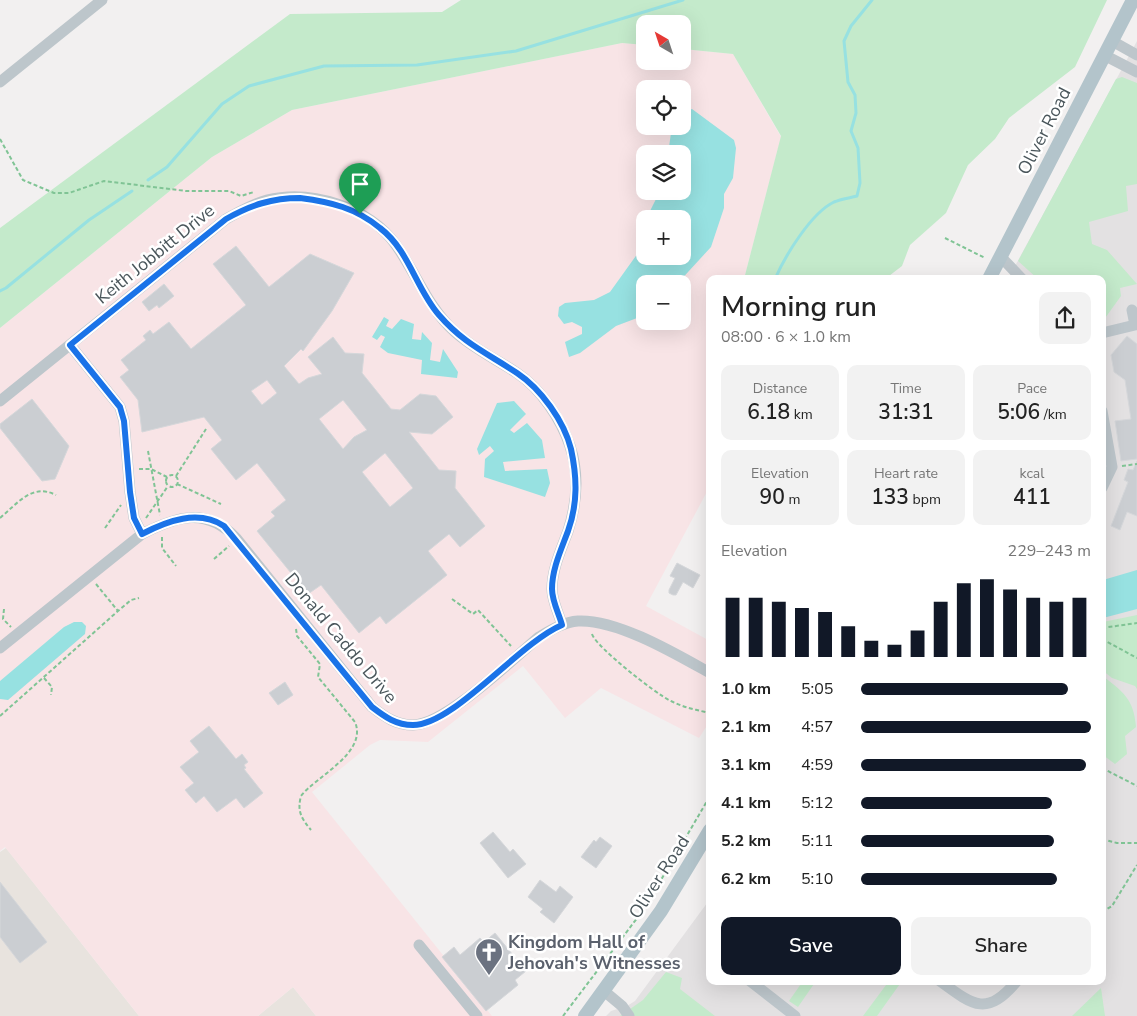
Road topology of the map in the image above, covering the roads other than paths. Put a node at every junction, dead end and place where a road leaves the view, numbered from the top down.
1 (102, 0) edge
2 (1133, 0) edge
3 (1112, 41) junction
4 (1137, 55) edge
5 (1104, 56) junction
6 (1137, 72) edge
7 (0, 82) edge
8 (998, 260) junction
9 (991, 275) edge
10 (1017, 275) edge
11 (1132, 310) dead end
12 (1106, 332) edge
13 (70, 345) junction
14 (0, 401) edge
15 (1106, 434) edge
16 (1106, 480) edge
17 (141, 531) junction
18 (562, 625) junction
19 (0, 648) edge
20 (706, 671) edge
21 (706, 837) edge
22 (419, 945) dead end
23 (755, 985) edge
24 (945, 985) edge
25 (1015, 985) edge
26 (604, 991) junction
27 (477, 1016) edge
28 (585, 1016) edge
29 (629, 1016) edge
30 (796, 1016) edge

1 - 7 street
2 - 3 main road, Oliver Road
3 - 4 street
3 - 5 main road, Oliver Road
5 - 6 street
5 - 8 main road, Oliver Road
8 - 9 main road, Oliver Road
8 - 10 street
11 - 12 street
13 - 14 street, Keith Jobbitt Drive
13 - 17 street
13 - 18 street, Keith Jobbitt Drive
15 - 16 street
17 - 18 street, Donald Caddo Drive
17 - 19 street, Donald Caddo Drive
18 - 20 street, Donald Caddo Drive
21 - 26 main road, Oliver Road
22 - 27 street
23 - 30 street
24 - 25 street
26 - 28 main road, Oliver Road
26 - 29 street

